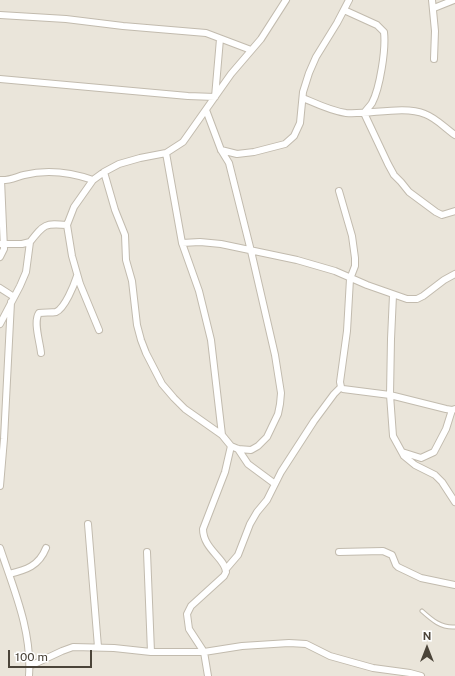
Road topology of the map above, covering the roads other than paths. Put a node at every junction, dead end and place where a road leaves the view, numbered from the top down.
1 (286, 0) edge
2 (349, 0) edge
3 (432, 0) edge
4 (454, 0) edge
5 (434, 8) junction
6 (344, 10) junction
7 (0, 14) edge
8 (220, 39) junction
9 (251, 50) junction
10 (434, 59) dead end
11 (0, 79) edge
12 (216, 97) junction
13 (303, 98) junction
14 (206, 110) junction
15 (364, 113) junction
16 (455, 135) edge
17 (221, 150) junction
18 (166, 153) junction
19 (104, 172) junction
20 (0, 180) edge
21 (93, 180) junction
22 (339, 191) dead end
23 (455, 211) edge
24 (67, 225) junction
25 (30, 242) junction
26 (182, 242) junction
27 (2, 243) edge
28 (251, 251) junction
29 (0, 257) edge
30 (455, 274) edge
31 (77, 276) junction
32 (350, 279) junction
33 (0, 288) edge
34 (394, 295) junction
35 (12, 299) junction
36 (0, 324) edge
37 (98, 330) dead end
38 (41, 353) dead end
39 (341, 388) junction
40 (390, 395) junction
41 (454, 410) edge
42 (222, 435) junction
43 (232, 446) junction
44 (238, 449) junction
45 (400, 452) junction
46 (274, 484) junction
47 (0, 486) edge
48 (455, 502) edge
49 (88, 524) dead end
50 (0, 548) edge
51 (46, 548) dead end
52 (147, 552) dead end
53 (339, 552) dead end
54 (226, 569) junction
55 (9, 574) junction
56 (455, 585) edge
57 (422, 610) dead end
58 (455, 627) edge
59 (98, 647) junction
60 (151, 652) junction
61 (204, 652) junction
62 (30, 666) junction
63 (29, 676) edge
64 (208, 676) edge
65 (421, 676) edge

1 - 9 street
2 - 6 street
3 - 5 street
4 - 5 street
5 - 10 street
6 - 13 street
6 - 15 street
7 - 8 street
8 - 9 street
8 - 12 street
9 - 12 street
11 - 12 street
12 - 14 street
13 - 15 street
13 - 17 street
14 - 17 street
14 - 18 street
15 - 16 street
15 - 23 street
17 - 28 street
18 - 19 street
18 - 26 street
19 - 21 street
19 - 42 street
20 - 21 street
20 - 27 street
21 - 24 street
22 - 32 street
24 - 25 street
24 - 31 street
25 - 27 street
25 - 35 street
26 - 28 street
26 - 42 street
27 - 29 street
28 - 32 street
28 - 44 street
30 - 34 street
31 - 37 street
31 - 38 street
32 - 34 street
32 - 39 street
33 - 35 street
34 - 40 street
35 - 36 street
35 - 47 street
39 - 40 street
39 - 46 street
40 - 41 street
40 - 45 street
41 - 45 street
42 - 43 street
43 - 44 street
43 - 54 street
44 - 46 street
45 - 48 street
46 - 54 street
49 - 59 street
50 - 55 street
51 - 55 street
52 - 60 street
53 - 56 street
54 - 61 street
55 - 62 street
57 - 58 lane
59 - 60 street
59 - 62 street
60 - 61 street
61 - 64 street
61 - 65 street
62 - 63 street

